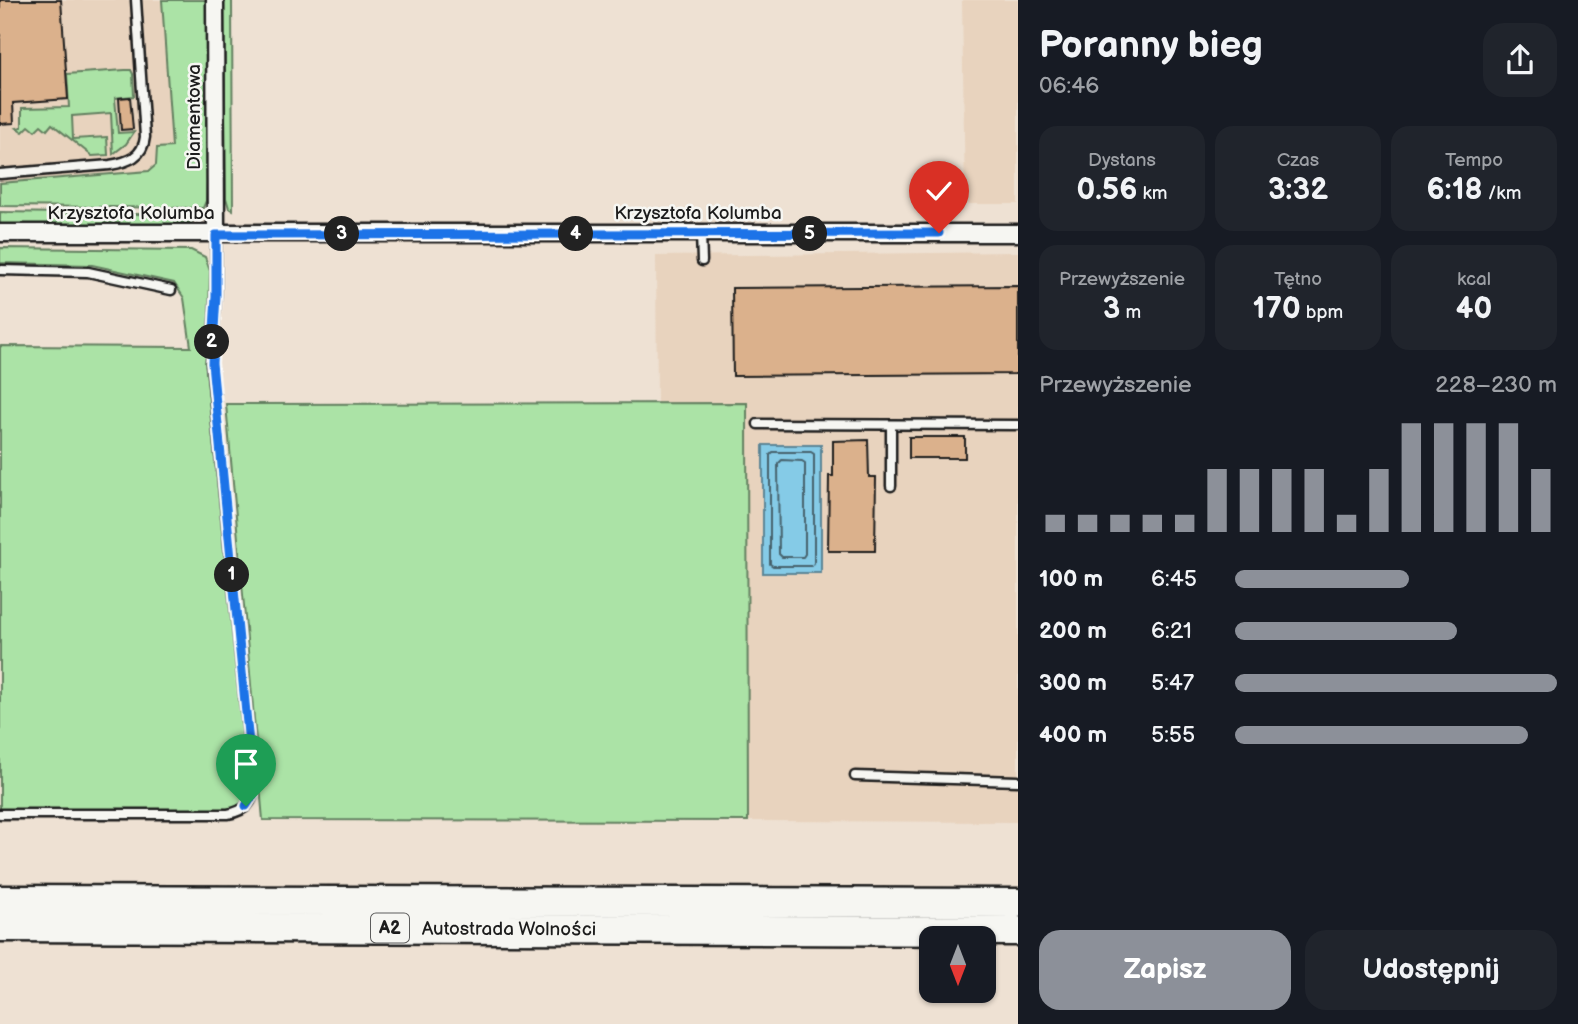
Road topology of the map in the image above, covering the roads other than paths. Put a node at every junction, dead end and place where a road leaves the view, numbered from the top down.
1 (136, 0) edge
2 (215, 0) edge
3 (0, 174) edge
4 (0, 233) edge
5 (1018, 233) edge
6 (701, 234) junction
7 (216, 235) junction
8 (702, 261) dead end
9 (0, 270) edge
10 (171, 289) dead end
11 (758, 424) dead end
12 (891, 425) junction
13 (1018, 425) edge
14 (891, 486) dead end
15 (855, 776) dead end
16 (1018, 781) edge
17 (0, 814) edge
18 (0, 900) edge
19 (1018, 903) edge
20 (0, 927) edge
21 (1018, 931) edge

1 - 3 lane
2 - 7 street, Diamentowa
4 - 7 street, Krzysztofa Kolumba
5 - 6 street, Krzysztofa Kolumba
6 - 7 street, Krzysztofa Kolumba
6 - 8 lane
7 - 17 lane
9 - 10 lane
11 - 12 lane
12 - 13 lane
12 - 14 lane
15 - 16 lane
18 - 19 highway, Autostrada Wolności / A2
20 - 21 highway, Autostrada Wolności / A2

